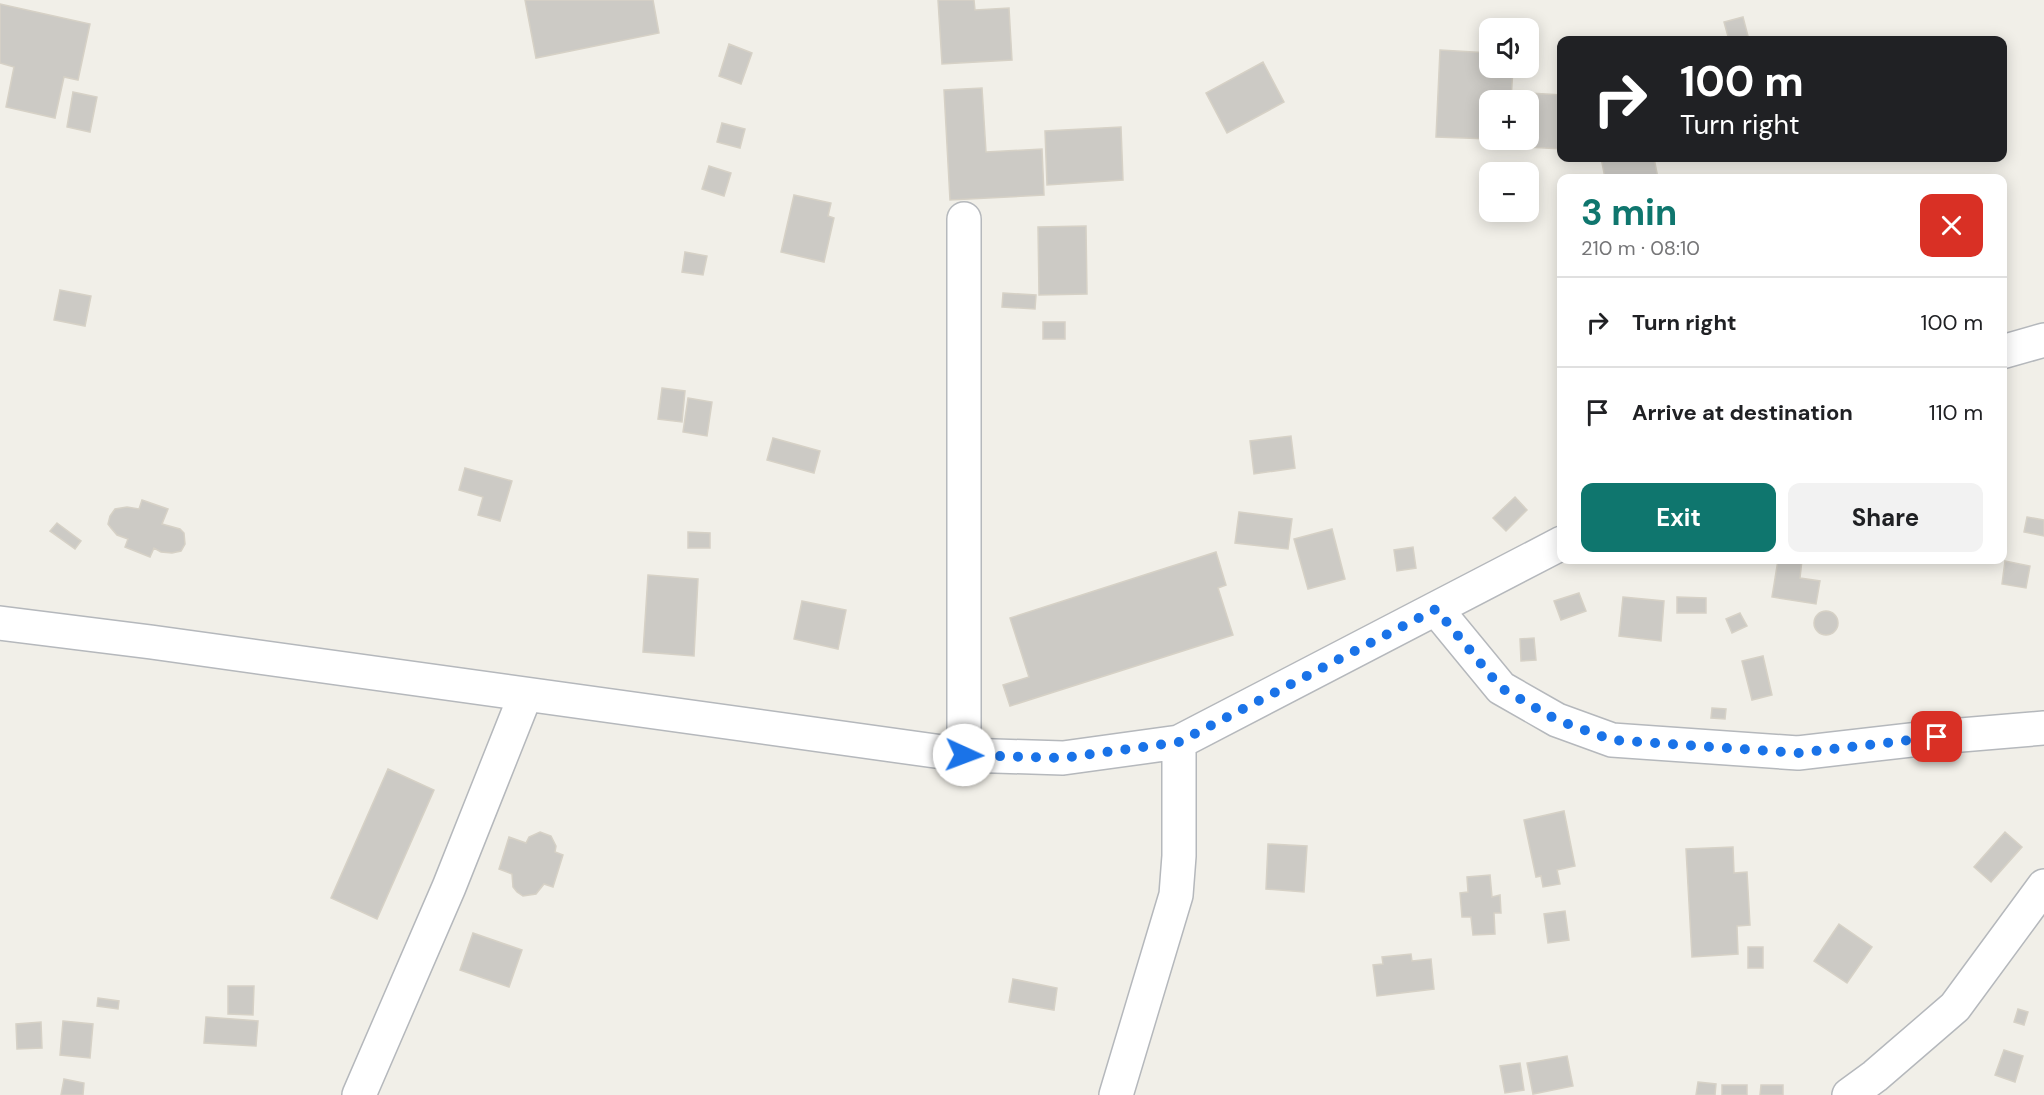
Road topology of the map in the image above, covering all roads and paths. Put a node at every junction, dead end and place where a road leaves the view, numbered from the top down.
1 (964, 219) dead end
2 (2044, 340) edge
3 (2007, 351) edge
4 (1557, 546) edge
5 (1436, 609) junction
6 (0, 623) edge
7 (525, 696) junction
8 (2044, 728) edge
9 (1179, 742) junction
10 (964, 755) junction
11 (2044, 886) edge
12 (358, 1095) edge
13 (1116, 1095) edge
14 (1849, 1095) edge

1 - 10 street
2 - 3 street
4 - 5 street
5 - 8 street
5 - 9 street
6 - 7 street
7 - 10 street
7 - 12 street
9 - 10 street
9 - 13 street
11 - 14 street

